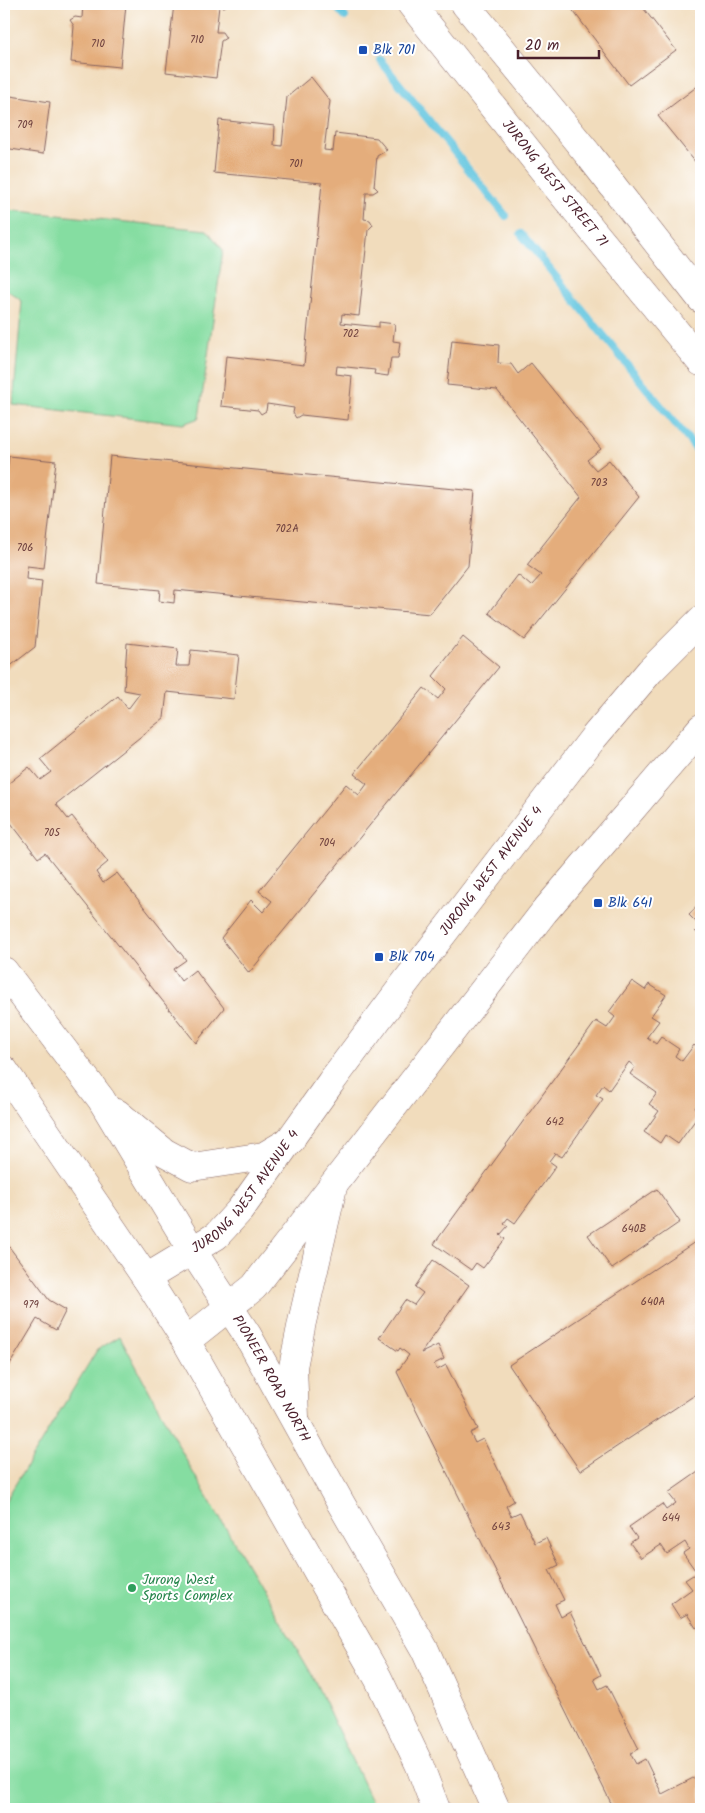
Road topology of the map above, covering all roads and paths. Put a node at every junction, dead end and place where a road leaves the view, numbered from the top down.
1 (411, 4) edge
2 (466, 4) edge
3 (701, 300) edge
4 (701, 362) edge
5 (701, 620) edge
6 (701, 728) edge
7 (4, 971) edge
8 (4, 1070) edge
9 (101, 1100) junction
10 (291, 1140) junction
11 (333, 1186) junction
12 (192, 1250) junction
13 (146, 1278) junction
14 (229, 1307) junction
15 (186, 1341) junction
16 (295, 1421) junction
17 (436, 1809) edge
18 (496, 1809) edge

1 - 4 main road, JURONG WEST STREET 71
2 - 3 main road
5 - 10 main road, JURONG WEST AVENUE 4
6 - 11 main road
7 - 9 main road, PIONEER ROAD NORTH
8 - 13 main road
9 - 10 main road
9 - 12 main road, PIONEER ROAD NORTH
10 - 12 main road, JURONG WEST AVENUE 4
11 - 14 main road
11 - 16 main road
12 - 13 main road, JURONG WEST AVENUE 4
12 - 14 main road, PIONEER ROAD NORTH
13 - 15 main road
14 - 15 main road
14 - 16 main road, PIONEER ROAD NORTH
15 - 17 main road
16 - 18 main road, PIONEER ROAD NORTH

